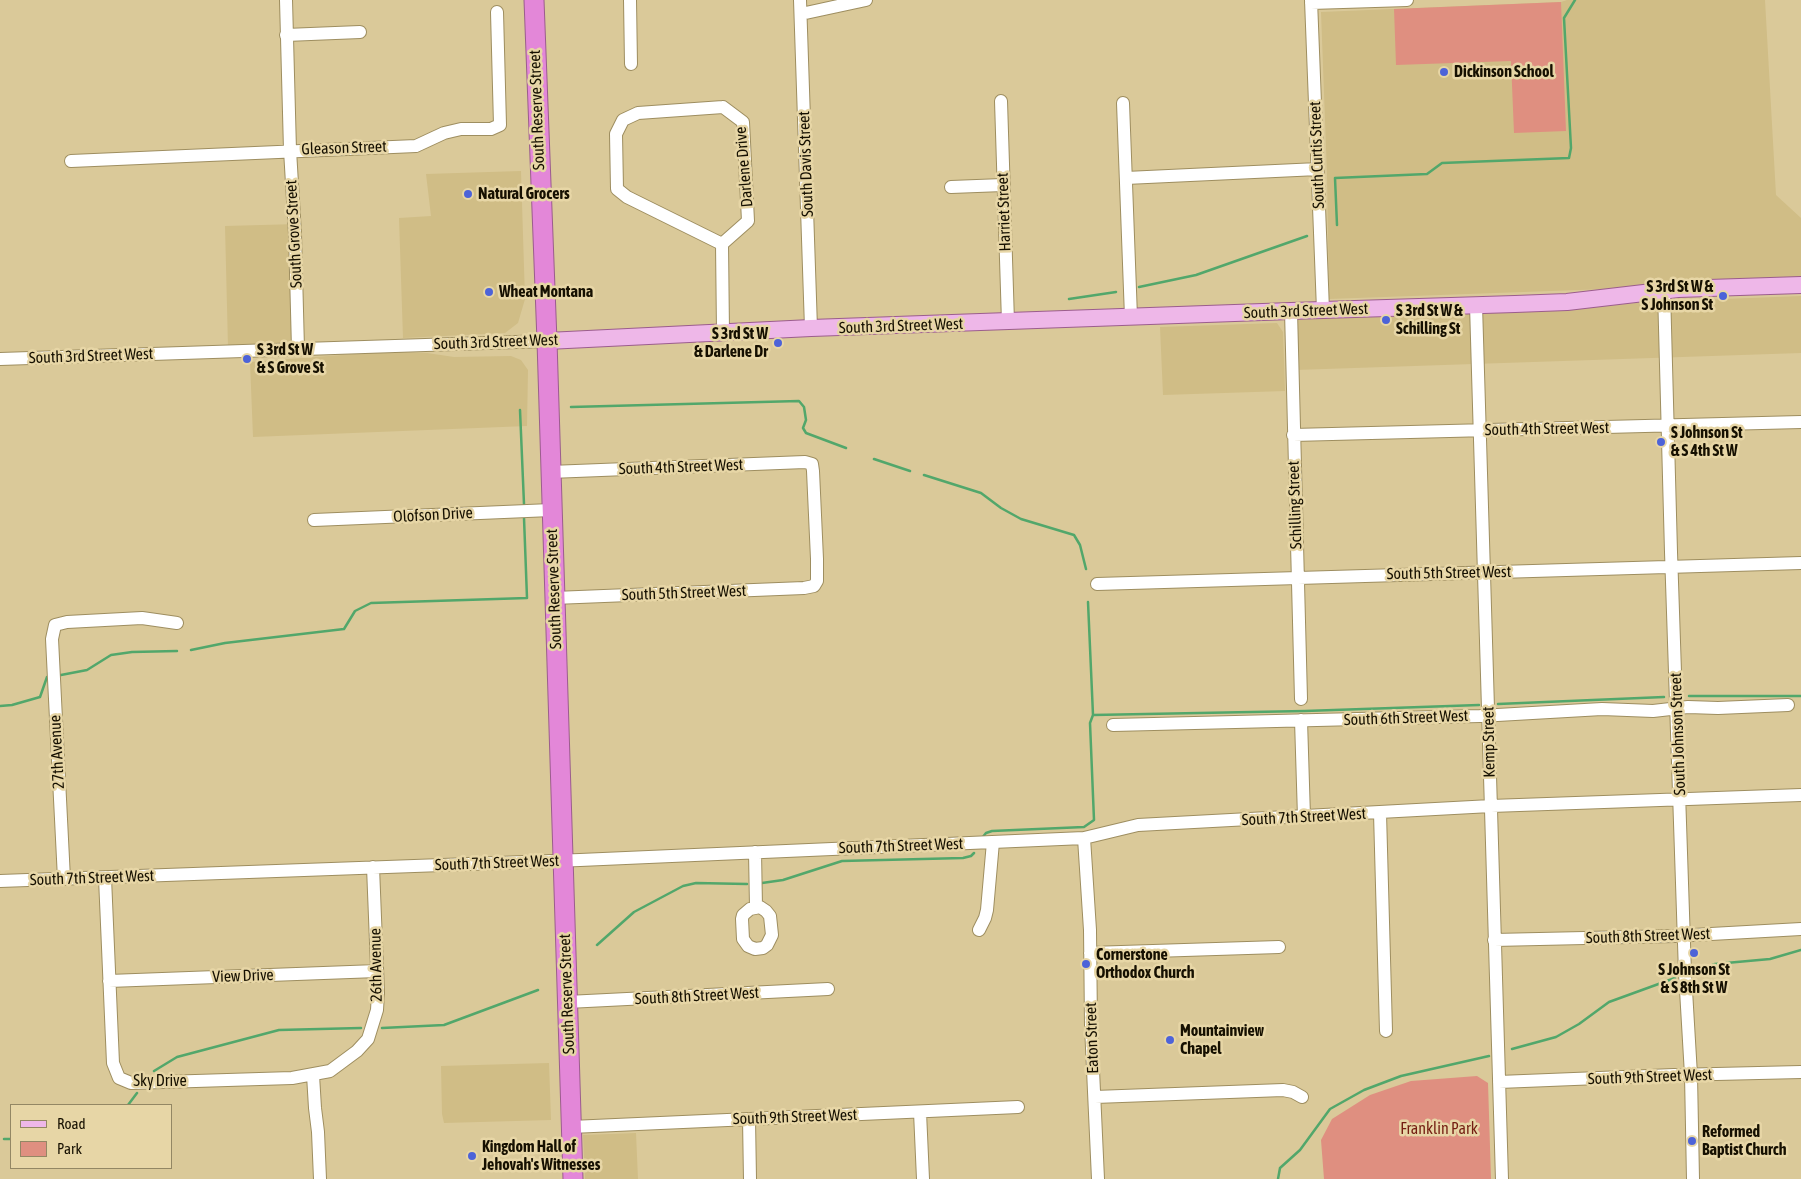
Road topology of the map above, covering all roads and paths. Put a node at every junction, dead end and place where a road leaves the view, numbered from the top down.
1 (286, 0) edge
2 (534, 0) edge
3 (630, 0) edge
4 (800, 0) edge
5 (866, 0) edge
6 (1407, 0) edge
7 (1311, 1) edge
8 (497, 12) dead end
9 (801, 14) junction
10 (360, 32) dead end
11 (286, 35) junction
12 (631, 64) dead end
13 (1001, 101) dead end
14 (1123, 103) dead end
15 (290, 150) junction
16 (71, 161) dead end
17 (1318, 169) junction
18 (1126, 178) junction
19 (1003, 185) junction
20 (951, 187) dead end
21 (722, 244) junction
22 (1801, 285) edge
23 (1664, 290) junction
24 (1476, 305) junction
25 (1290, 310) junction
26 (1323, 310) junction
27 (1131, 317) junction
28 (1008, 322) junction
29 (811, 328) junction
30 (723, 332) junction
31 (546, 341) junction
32 (298, 348) junction
33 (0, 359) edge
34 (1801, 422) edge
35 (1668, 426) junction
36 (1479, 431) junction
37 (1293, 435) junction
38 (550, 472) junction
39 (552, 510) junction
40 (314, 520) dead end
41 (1801, 564) edge
42 (1672, 568) junction
43 (1484, 572) junction
44 (1298, 577) junction
45 (1097, 584) dead end
46 (814, 586) joint
47 (554, 598) junction
48 (177, 623) dead end
49 (1301, 699) dead end
50 (1788, 705) dead end
51 (1677, 709) junction
52 (1489, 715) junction
53 (1301, 720) junction
54 (1114, 725) dead end
55 (1801, 795) edge
56 (1679, 799) junction
57 (1491, 806) junction
58 (1380, 813) junction
59 (1304, 817) junction
60 (1084, 838) junction
61 (992, 842) junction
62 (755, 852) junction
63 (562, 860) junction
64 (373, 868) junction
65 (64, 878) junction
66 (106, 878) junction
67 (0, 881) edge
68 (756, 907) dead end
69 (1801, 929) edge
70 (979, 930) dead end
71 (1684, 935) junction
72 (1494, 940) junction
73 (1279, 947) dead end
74 (1090, 953) junction
75 (378, 971) junction
76 (109, 981) junction
77 (828, 989) dead end
78 (567, 1002) junction
79 (1386, 1031) dead end
80 (1801, 1072) edge
81 (313, 1075) junction
82 (1691, 1075) junction
83 (1499, 1082) junction
84 (1094, 1097) junction
85 (1302, 1097) dead end
86 (1018, 1107) dead end
87 (920, 1112) junction
88 (749, 1119) junction
89 (571, 1127) junction
90 (320, 1179) edge
91 (573, 1179) edge
92 (750, 1179) edge
93 (923, 1179) edge
94 (1098, 1179) edge
95 (1502, 1179) edge
96 (1693, 1179) edge

1 - 11 street, South Grove Street
2 - 31 highway, South Reserve Street
3 - 12 street
4 - 9 street, South Davis Street
5 - 9 street
6 - 7 street
7 - 17 street, South Curtis Street
8 - 15 street, Gleason Street
9 - 29 street, South Davis Street
10 - 11 street
11 - 15 street, South Grove Street
13 - 19 street, Harriet Street
14 - 18 street
15 - 16 street, Gleason Street
15 - 32 street, South Grove Street
17 - 18 street
17 - 26 street, South Curtis Street
18 - 27 street
19 - 20 street
19 - 28 street, Harriet Street
21 - 21 street, Darlene Drive
21 - 30 street
22 - 23 main road, South 3rd Street West
23 - 24 main road, South 3rd Street West
23 - 35 street, South Johnson Street
24 - 26 main road, South 3rd Street West
24 - 36 street, Kemp Street
25 - 26 main road, South 3rd Street West
25 - 27 main road, South 3rd Street West
25 - 37 street, Schilling Street
27 - 28 main road, South 3rd Street West
28 - 29 main road, South 3rd Street West
29 - 30 main road, South 3rd Street West
30 - 31 main road, South 3rd Street West
31 - 32 street, South 3rd Street West
31 - 38 highway, South Reserve Street
32 - 33 street, South 3rd Street West
34 - 35 street, South 4th Street West
35 - 36 street, South 4th Street West
35 - 42 street, South Johnson Street
36 - 37 street, South 4th Street West
36 - 43 street, Kemp Street
37 - 44 street, Schilling Street
38 - 39 highway, South Reserve Street
38 - 46 street, South 4th Street West
39 - 40 street, Olofson Drive
39 - 47 highway, South Reserve Street
41 - 42 street, South 5th Street West
42 - 43 street, South 5th Street West
42 - 51 street, South Johnson Street
43 - 44 street, South 5th Street West
43 - 52 street, Kemp Street
44 - 45 street, South 5th Street West
44 - 49 street, Schilling Street
46 - 47 street, South 5th Street West
47 - 63 highway, South Reserve Street
48 - 65 street, 27th Avenue
50 - 51 street, South 6th Street West
51 - 52 street, South 6th Street West
51 - 56 street, South Johnson Street
52 - 53 street, South 6th Street West
52 - 57 street, Kemp Street
53 - 54 street, South 6th Street West
53 - 59 street
55 - 56 street, South 7th Street West
56 - 57 street, South 7th Street West
56 - 71 street, South Johnson Street
57 - 58 street, South 7th Street West
57 - 72 street, Kemp Street
58 - 59 street, South 7th Street West
58 - 79 street
59 - 60 street, South 7th Street West
60 - 61 street, South 7th Street West
60 - 74 street, Eaton Street
61 - 62 street, South 7th Street West
61 - 70 street
62 - 63 street, South 7th Street West
62 - 68 street
63 - 64 street, South 7th Street West
63 - 78 highway, South Reserve Street
64 - 66 street, South 7th Street West
64 - 75 street, 26th Avenue
65 - 66 street, South 7th Street West
65 - 67 street, South 7th Street West
66 - 76 street, Sky Drive
69 - 71 street, South 8th Street West
71 - 72 street, South 8th Street West
71 - 82 street, South Johnson Street
72 - 83 street, Kemp Street
73 - 74 street
74 - 84 street, Eaton Street
75 - 76 street, View Drive
75 - 81 street, 26th Avenue
76 - 81 street, Sky Drive
77 - 78 street, South 8th Street West
78 - 89 highway, South Reserve Street
80 - 82 street, South 9th Street West
81 - 90 street
82 - 83 street, South 9th Street West
82 - 96 street, South Johnson Street
83 - 95 street, Kemp Street
84 - 85 street
84 - 94 street, Eaton Street
86 - 87 street, South 9th Street West
87 - 88 street, South 9th Street West
87 - 93 street
88 - 89 street, South 9th Street West
88 - 92 street
89 - 91 highway, South Reserve Street

